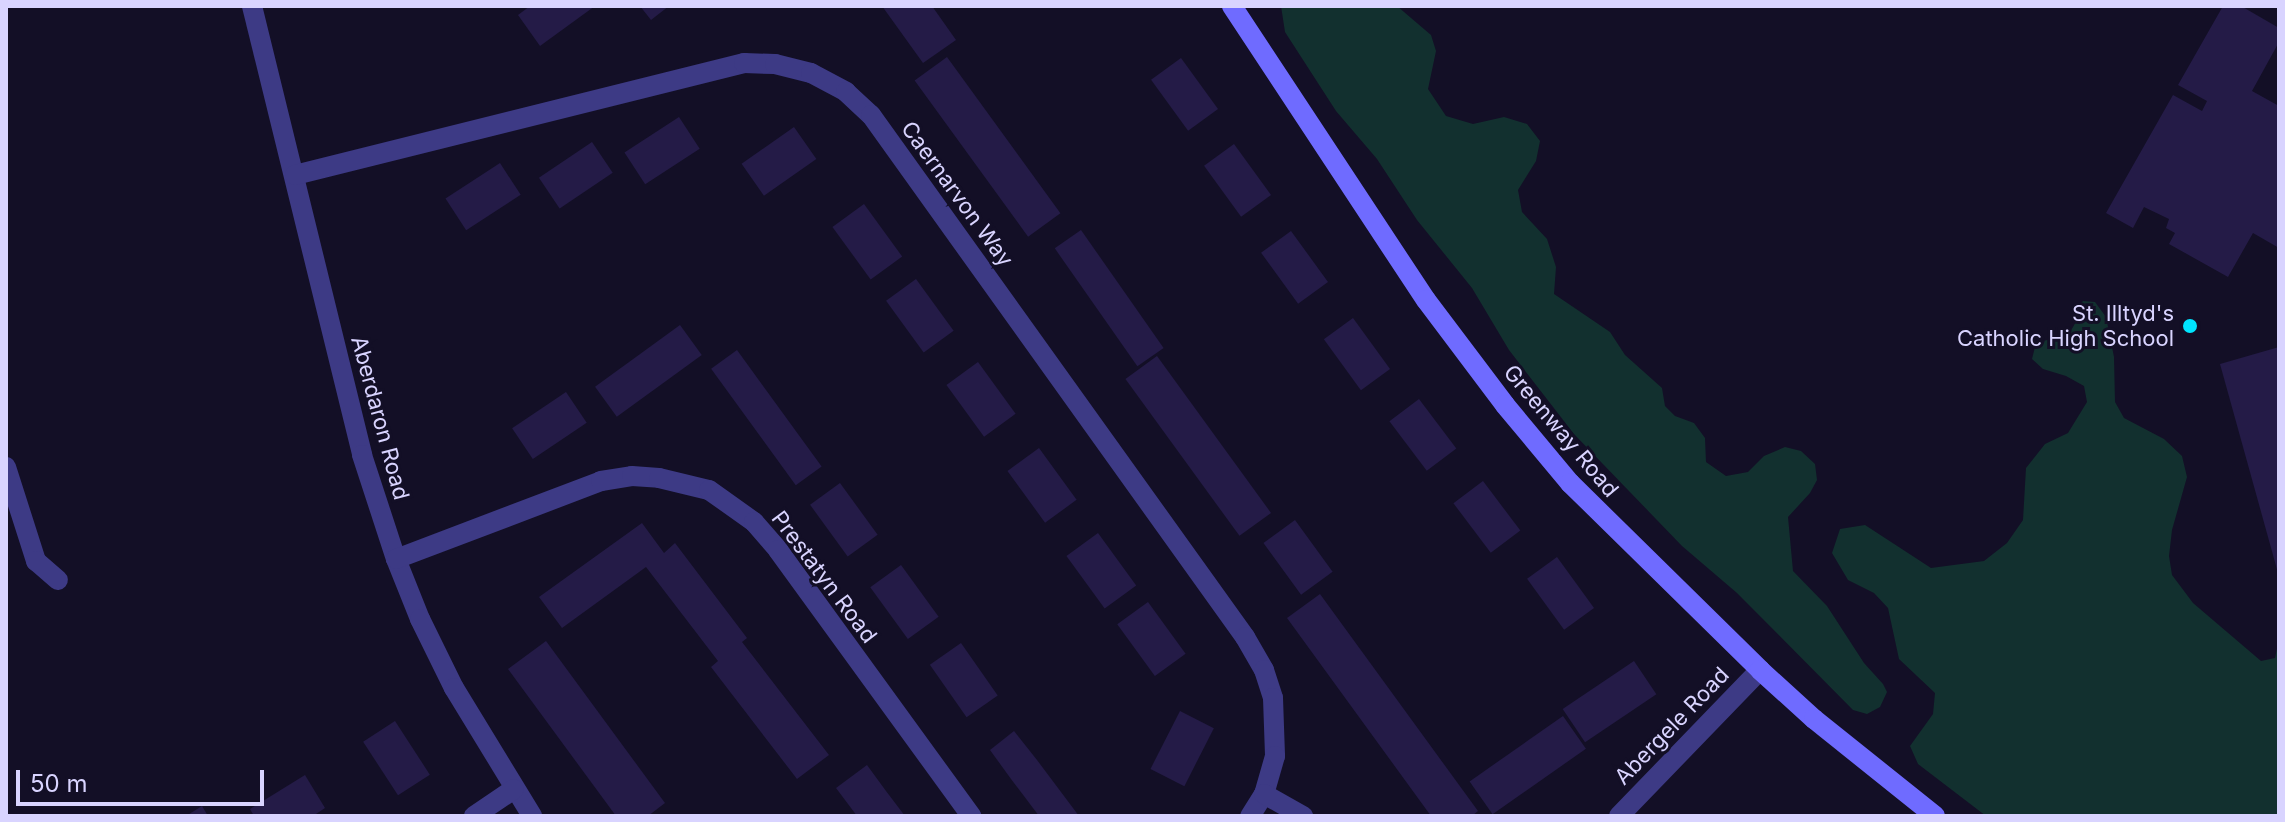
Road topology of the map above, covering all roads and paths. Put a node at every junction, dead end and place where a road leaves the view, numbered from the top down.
1 (252, 6) edge
2 (1232, 6) edge
3 (295, 175) junction
4 (6, 467) edge
5 (396, 559) junction
6 (58, 580) dead end
7 (1760, 670) junction
8 (514, 789) junction
9 (1264, 794) junction
10 (474, 816) edge
11 (532, 816) edge
12 (971, 816) edge
13 (1250, 816) edge
14 (1303, 816) edge
15 (1619, 816) edge
16 (1935, 816) edge

1 - 3 street, Aberdaron Road
2 - 7 street, Greenway Road
3 - 5 street, Aberdaron Road
3 - 9 street, Caernarvon Way
4 - 6 street
5 - 8 street, Aberdaron Road
5 - 12 street, Prestatyn Road
7 - 15 street, Abergele Road
7 - 16 street, Greenway Road
8 - 10 street
8 - 11 street, Aberdaron Road
9 - 13 street, Caernarvon Way
9 - 14 street

